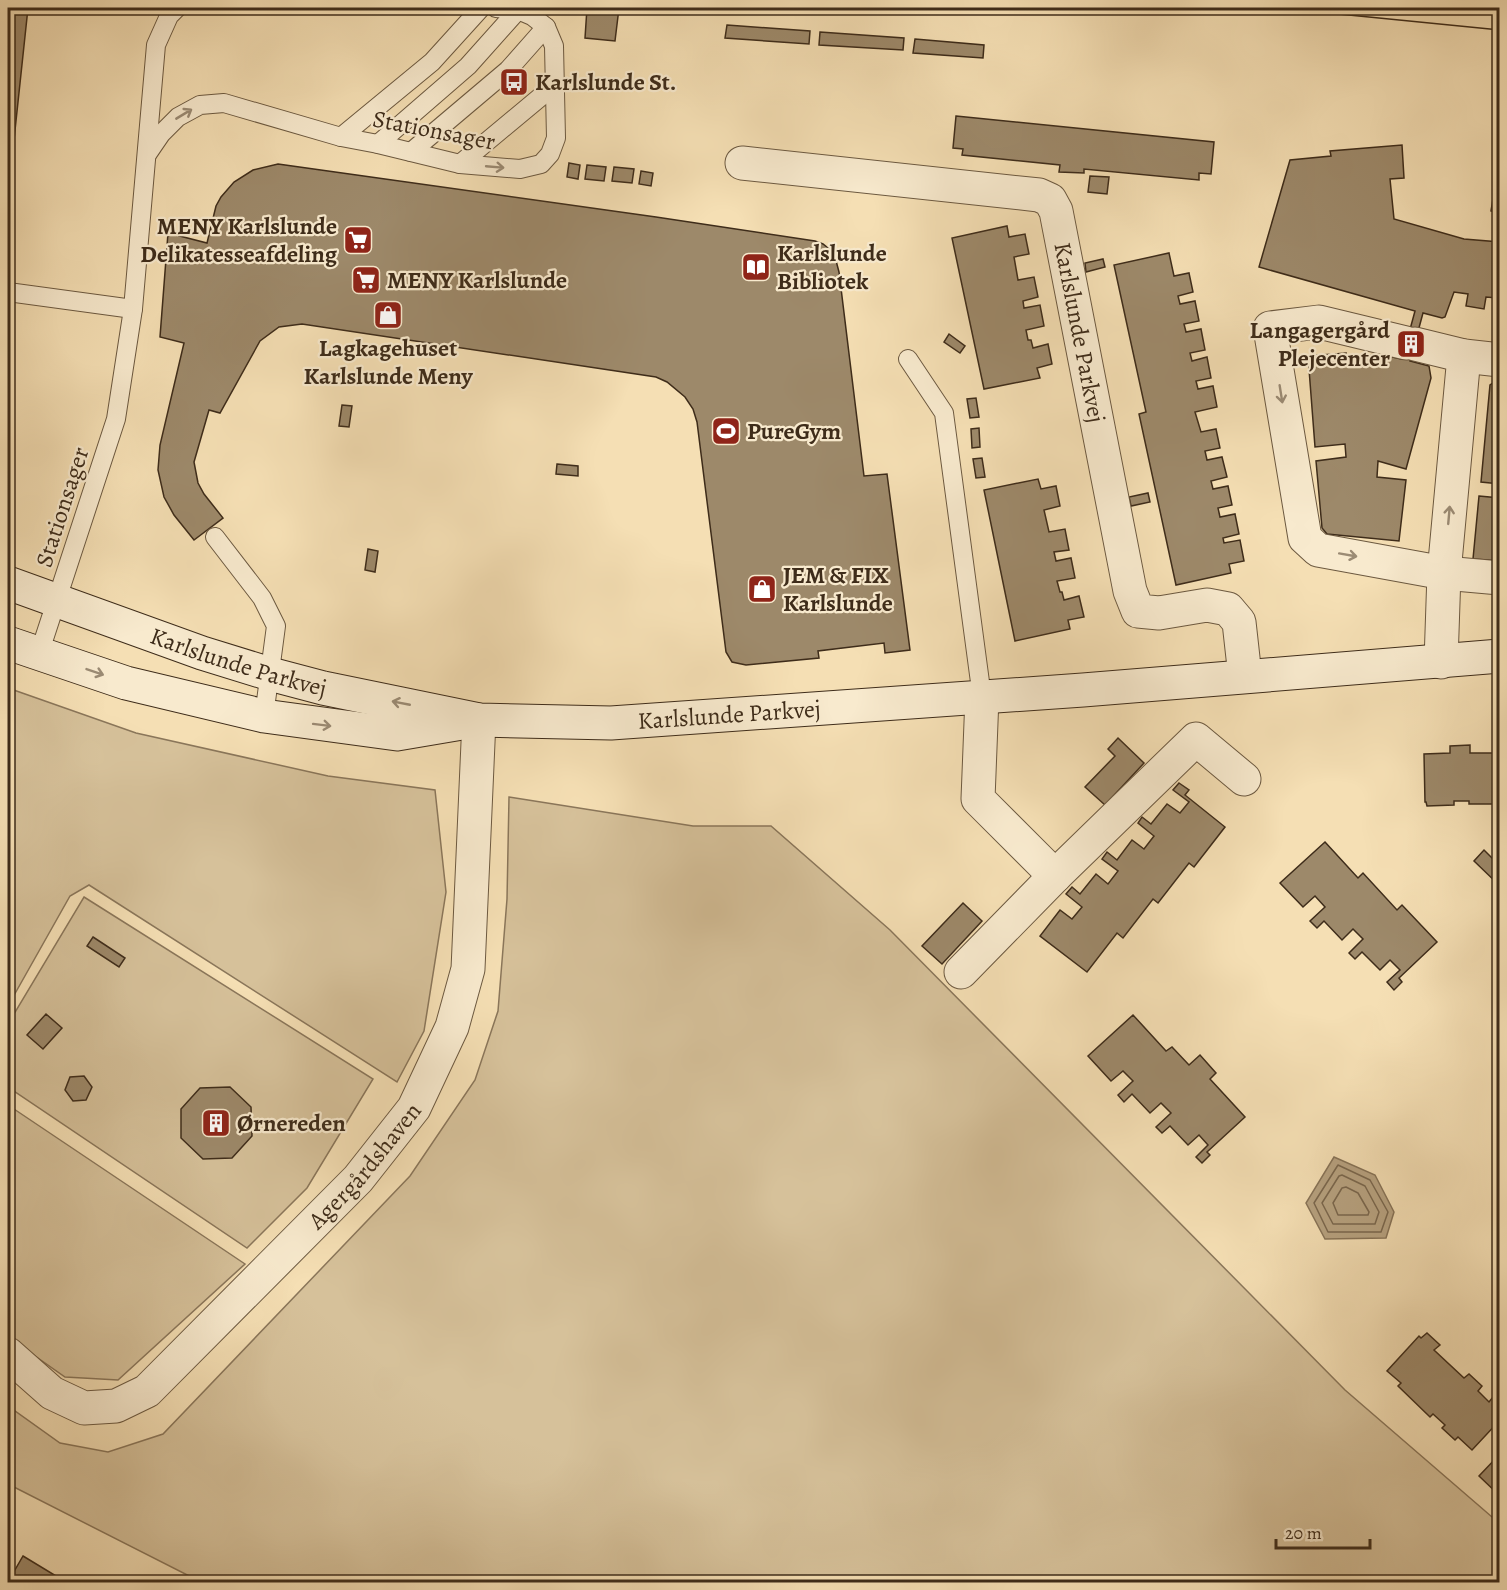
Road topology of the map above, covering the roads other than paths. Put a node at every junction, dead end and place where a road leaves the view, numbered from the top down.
1 (177, 8) edge
2 (481, 8) edge
3 (496, 8) edge
4 (518, 10) junction
5 (546, 27) junction
6 (556, 84) junction
7 (341, 137) junction
8 (378, 144) junction
9 (411, 152) junction
10 (146, 157) junction
11 (742, 163) dead end
12 (460, 164) junction
13 (8, 292) edge
14 (133, 309) junction
15 (1464, 356) junction
16 (908, 359) dead end
17 (1500, 360) edge
18 (215, 537) dead end
19 (1444, 573) junction
20 (1500, 578) edge
21 (8, 583) edge
22 (57, 601) junction
23 (8, 643) edge
24 (39, 654) junction
25 (1500, 656) edge
26 (1441, 662) junction
27 (270, 674) junction
28 (1245, 676) junction
29 (981, 697) junction
30 (264, 716) junction
31 (478, 720) junction
32 (1244, 778) dead end
33 (1055, 876) junction
34 (961, 972) dead end
35 (8, 1354) edge

1 - 10 lane, Stationsager
2 - 7 lane
3 - 4 lane
4 - 5 lane
4 - 8 lane
5 - 6 lane, Stationsager
5 - 9 lane
6 - 12 lane
12 -> 6 lane, Stationsager
7 - 8 lane, Stationsager
10 -> 7 lane, Stationsager
8 - 9 lane, Stationsager
9 - 12 lane, Stationsager
10 - 14 lane, Stationsager
11 - 28 street, Karlslunde Parkvej
13 - 14 lane
14 - 22 lane, Stationsager
15 - 17 street
19 -> 15 street
15 -> 19 street
16 - 29 lane
18 - 27 lane
19 - 20 street
19 - 26 street
21 - 22 street, Karlslunde Parkvej
22 - 24 lane, Stationsager
22 - 27 street, Karlslunde Parkvej
23 - 24 street, Karlslunde Parkvej
24 -> 30 street, Karlslunde Parkvej
25 - 26 street, Karlslunde Parkvej
26 - 28 street, Karlslunde Parkvej
27 - 30 lane
31 -> 27 street, Karlslunde Parkvej
28 - 29 street, Karlslunde Parkvej
29 - 31 street, Karlslunde Parkvej
29 - 33 street
30 -> 31 street, Karlslunde Parkvej
31 - 35 street, Agergårdshaven
32 - 33 street
33 - 34 street

